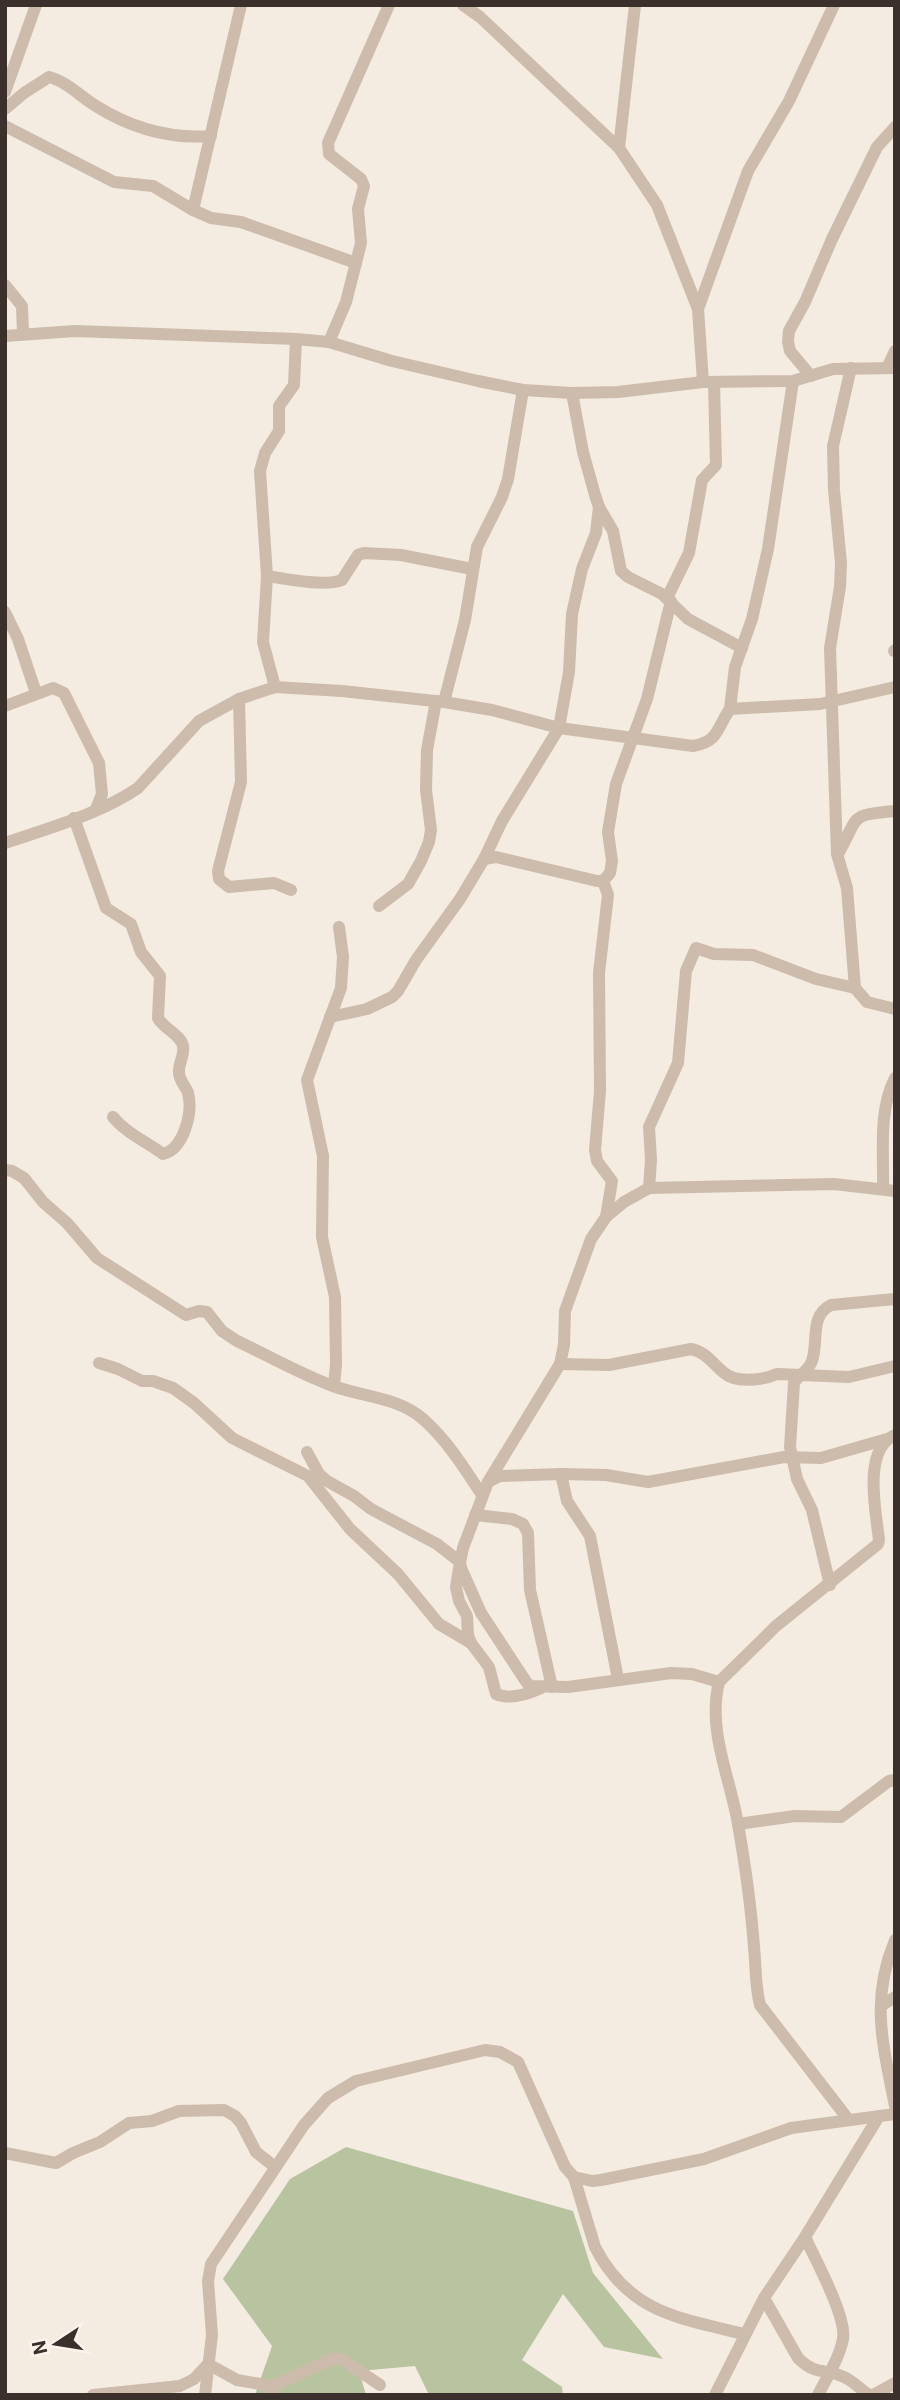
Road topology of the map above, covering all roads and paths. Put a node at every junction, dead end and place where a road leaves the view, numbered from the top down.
1 (36, 5) edge
2 (240, 5) edge
3 (389, 5) edge
4 (463, 5) edge
5 (635, 5) edge
6 (834, 5) edge
7 (5, 92) edge
8 (5, 109) edge
9 (5, 125) edge
10 (895, 127) edge
11 (211, 136) junction
12 (619, 148) junction
13 (193, 210) junction
14 (356, 263) junction
15 (5, 285) edge
16 (698, 309) junction
17 (23, 334) junction
18 (5, 336) edge
19 (296, 339) junction
20 (329, 342) junction
21 (895, 351) edge
22 (851, 368) junction
23 (891, 368) edge
24 (811, 376) junction
25 (793, 381) junction
26 (709, 382) junction
27 (523, 390) junction
28 (572, 393) junction
29 (598, 507) junction
30 (472, 569) junction
31 (267, 576) junction
32 (669, 599) junction
33 (5, 612) edge
34 (742, 648) junction
35 (275, 687) junction
36 (895, 687) edge
37 (36, 693) junction
38 (239, 699) junction
39 (440, 702) junction
40 (832, 702) junction
41 (5, 705) edge
42 (730, 709) junction
43 (559, 728) junction
44 (633, 738) junction
45 (96, 809) junction
46 (895, 811) edge
47 (74, 818) junction
48 (5, 843) edge
49 (838, 854) junction
50 (484, 859) junction
51 (603, 881) junction
52 (291, 890) dead end
53 (379, 906) dead end
54 (339, 928) dead end
55 (855, 988) junction
56 (895, 1009) edge
57 (330, 1017) junction
58 (895, 1078) edge
59 (113, 1117) dead end
60 (5, 1170) edge
61 (649, 1188) junction
62 (889, 1190) edge
63 (606, 1217) junction
64 (895, 1299) edge
65 (99, 1363) dead end
66 (560, 1364) junction
67 (895, 1367) edge
68 (799, 1375) junction
69 (334, 1386) junction
70 (891, 1437) edge
71 (307, 1452) dead end
72 (791, 1458) junction
73 (561, 1474) junction
74 (488, 1482) junction
75 (482, 1495) junction
76 (475, 1516) junction
77 (460, 1562) junction
78 (830, 1585) junction
79 (471, 1643) junction
80 (618, 1679) junction
81 (719, 1682) junction
82 (547, 1687) junction
83 (895, 1780) edge
84 (738, 1824) junction
85 (895, 1940) edge
86 (895, 1997) edge
87 (881, 2006) junction
88 (895, 2106) edge
89 (895, 2114) edge
90 (879, 2116) junction
91 (848, 2119) junction
92 (5, 2153) edge
93 (275, 2167) junction
94 (574, 2177) junction
95 (805, 2236) junction
96 (764, 2298) junction
97 (744, 2334) junction
98 (208, 2364) junction
99 (830, 2372) junction
100 (895, 2383) edge
101 (380, 2385) dead end
102 (272, 2391) edge
103 (93, 2395) edge
104 (205, 2395) edge
105 (715, 2395) edge
106 (818, 2395) edge
107 (871, 2395) edge

1 - 7 street
2 - 11 street
3 - 14 street
4 - 12 street
5 - 12 street
6 - 16 street
8 - 11 street
9 - 13 street
10 - 24 street
11 - 13 street
12 - 16 street
13 - 14 street
14 - 20 street
15 - 17 street
16 - 26 street
17 - 18 street
17 - 19 street
19 - 20 street
19 - 31 street
20 - 27 street
21 - 23 street
22 - 23 street
22 - 24 street
22 - 40 street
24 - 25 street
25 - 26 street
25 - 34 street
26 - 28 street
26 - 32 street
27 - 28 street
27 - 30 street
28 - 29 street
29 - 32 street
29 - 43 street
30 - 31 street
30 - 39 street
31 - 35 street
32 - 34 street
32 - 44 street
33 - 37 street
34 - 42 street
35 - 38 street
35 - 39 street
36 - 40 street
37 - 41 street
37 - 45 street
38 - 45 street
38 - 52 street
39 - 43 street
39 - 53 street
40 - 42 street
40 - 49 street
42 - 44 street
43 - 44 street
43 - 50 street
44 - 51 street
45 - 47 street
46 - 49 street
47 - 48 street
47 - 59 street
49 - 55 street
50 - 51 street
50 - 57 street
51 - 63 street
54 - 57 street
55 - 56 street
55 - 61 street
57 - 69 street
58 - 62 street
60 - 69 street
61 - 62 street
61 - 63 street
63 - 66 street
64 - 68 street
65 - 79 street
66 - 68 street
66 - 74 street
67 - 68 street
68 - 72 street
69 - 75 street
70 - 72 street
70 - 78 street
71 - 77 street
72 - 73 street
72 - 78 street
73 - 74 street
73 - 80 street
74 - 75 street
75 - 76 street
76 - 77 street
76 - 82 street
77 - 79 street
77 - 82 street
78 - 81 street
79 - 82 street
80 - 81 street
80 - 82 street
81 - 84 street
83 - 84 street
84 - 91 street
85 - 87 street
86 - 87 street
87 - 88 street
89 - 90 street
90 - 91 street
90 - 95 street
91 - 94 street
92 - 93 street
93 - 94 street
93 - 98 street
94 - 97 street
95 - 96 street
95 - 99 street
96 - 97 street
96 - 99 street
97 - 105 street
98 - 102 street
98 - 103 street
98 - 104 street
99 - 106 street
99 - 107 street
100 - 107 street
101 - 102 street

